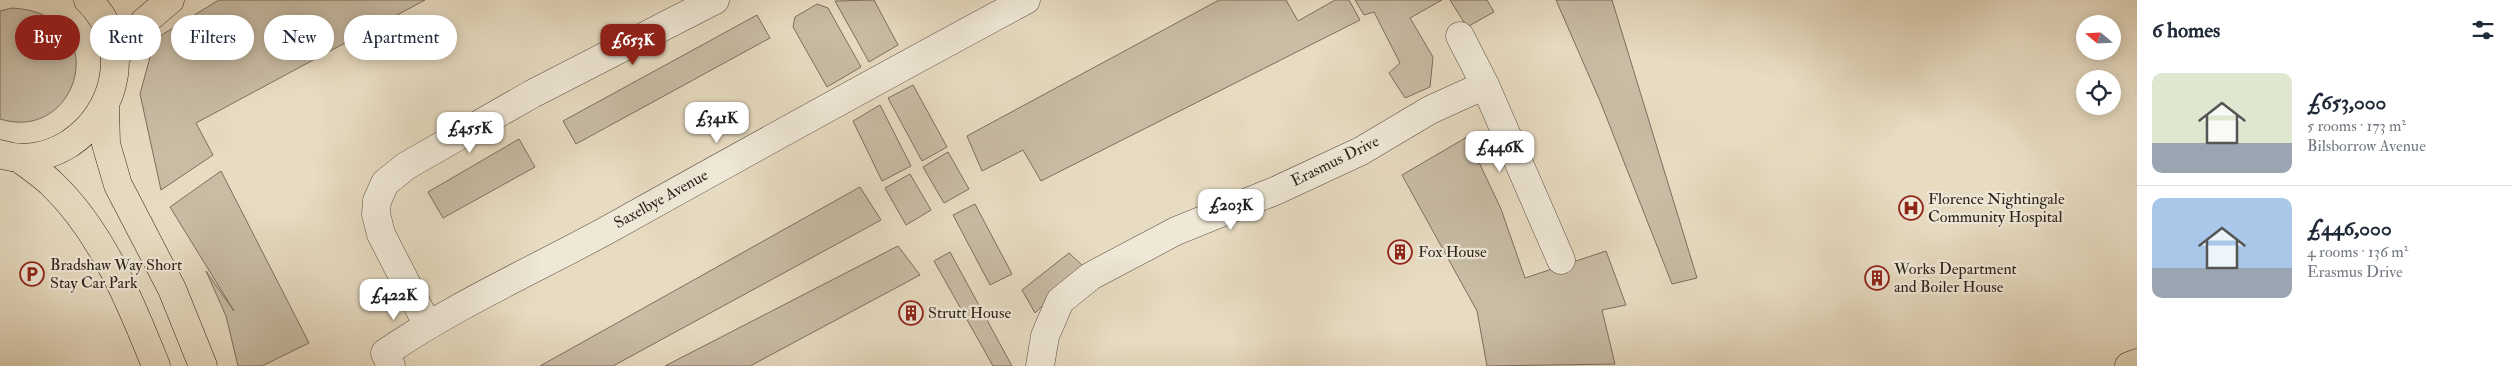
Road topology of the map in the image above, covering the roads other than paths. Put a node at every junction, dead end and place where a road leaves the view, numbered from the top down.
1 (88, 0) edge
2 (170, 0) edge
3 (715, 0) edge
4 (1026, 0) edge
5 (99, 15) edge
6 (152, 15) edge
7 (1460, 36) dead end
8 (115, 60) edge
9 (1485, 85) junction
10 (105, 107) junction
11 (10, 157) edge
12 (1561, 260) dead end
13 (427, 324) junction
14 (388, 360) edge
15 (2137, 363) edge
16 (156, 366) edge
17 (203, 366) edge
18 (1040, 366) edge
19 (2129, 366) edge

1 - 5 main road
2 - 6 main road
3 - 13 street
4 - 13 street, Saxelbye Avenue
7 - 9 street
8 - 10 main road
9 - 12 street
9 - 18 street, Erasmus Drive
10 - 11 main road
10 - 17 main road
11 - 16 main road
13 - 14 street, Saxelbye Avenue
15 - 19 main road

